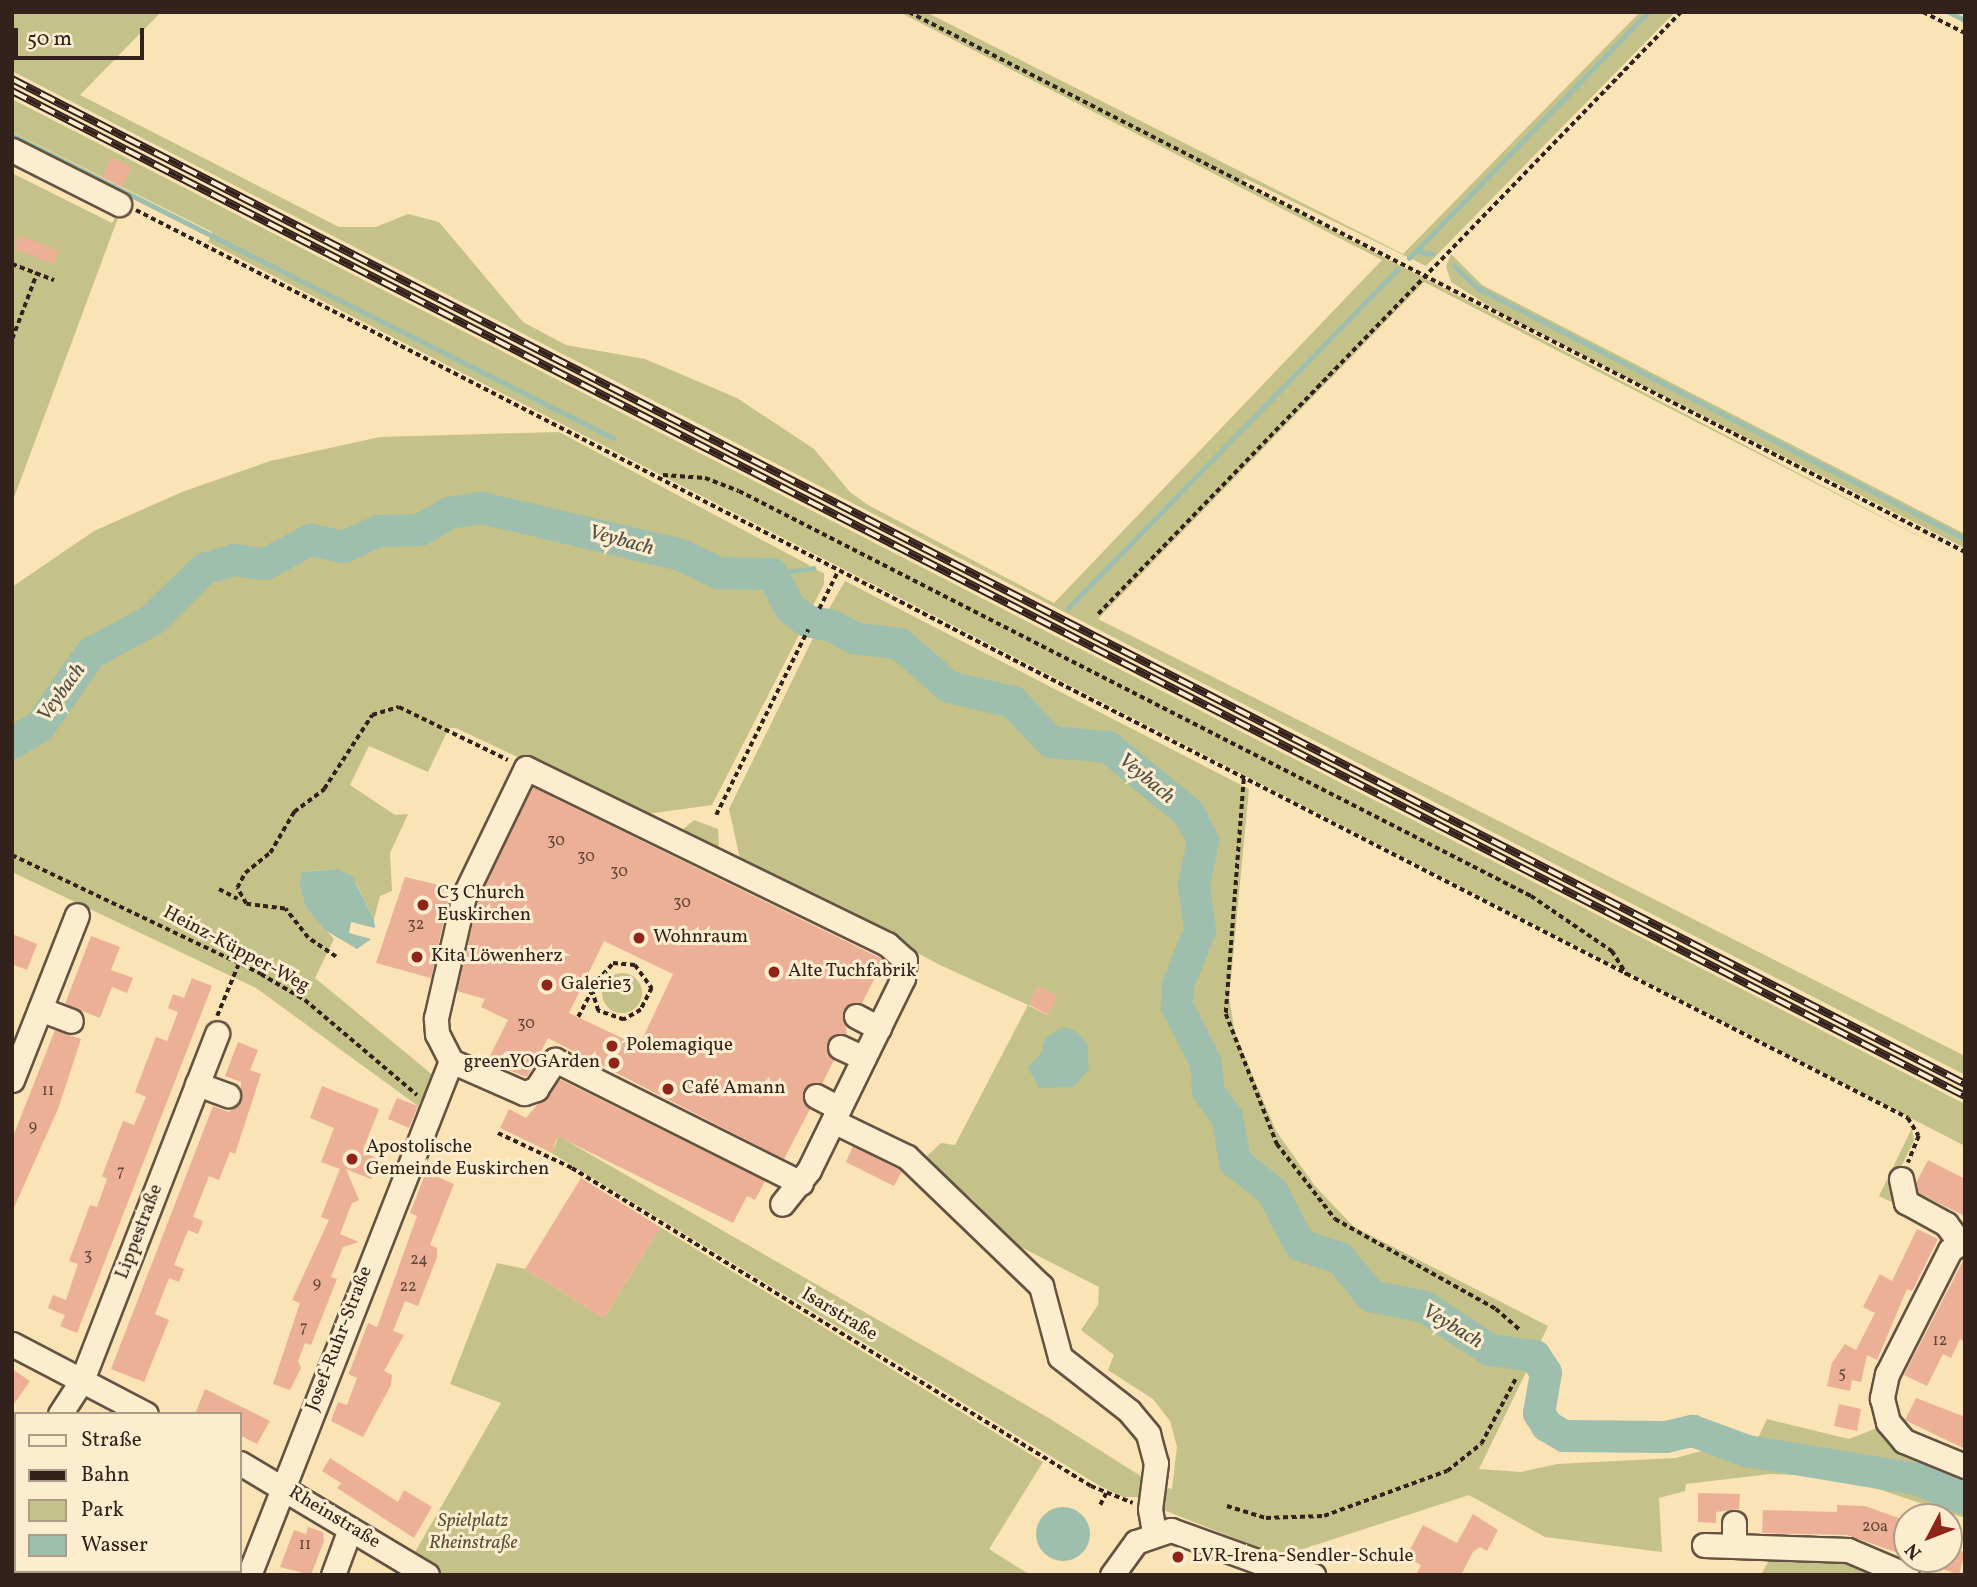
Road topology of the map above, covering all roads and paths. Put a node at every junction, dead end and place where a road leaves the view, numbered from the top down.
1 (909, 12) edge
2 (1681, 12) edge
3 (1923, 12) edge
4 (1965, 33) edge
5 (12, 150) edge
6 (119, 204) joint
7 (12, 264) edge
8 (37, 273) junction
9 (1427, 274) junction
10 (54, 281) dead end
11 (12, 340) edge
12 (661, 475) junction
13 (1965, 552) edge
14 (838, 571) junction
15 (820, 608) dead end
16 (1098, 614) dead end
17 (808, 630) dead end
18 (526, 768) junction
19 (1244, 779) junction
20 (716, 815) dead end
21 (12, 855) edge
22 (219, 889) dead end
23 (240, 900) junction
24 (77, 915) dead end
25 (336, 957) dead end
26 (239, 963) junction
27 (1628, 977) junction
28 (592, 991) junction
29 (40, 1009) junction
30 (856, 1016) dead end
31 (578, 1017) dead end
32 (71, 1021) dead end
33 (879, 1028) junction
34 (215, 1029) joint
35 (840, 1047) dead end
36 (864, 1058) junction
37 (451, 1061) junction
38 (12, 1080) edge
39 (197, 1084) junction
40 (228, 1095) dead end
41 (816, 1096) dead end
42 (429, 1103) junction
43 (836, 1114) junction
44 (498, 1133) dead end
45 (1901, 1179) joint
46 (801, 1183) junction
47 (782, 1204) dead end
48 (1962, 1240) edge
49 (1520, 1330) dead end
50 (12, 1344) edge
51 (1517, 1378) dead end
52 (82, 1380) junction
53 (61, 1412) edge
54 (142, 1412) edge
55 (242, 1464) edge
56 (1965, 1466) edge
57 (282, 1487) junction
58 (1106, 1493) junction
59 (1100, 1506) dead end
60 (1227, 1506) dead end
61 (1734, 1522) dead end
62 (351, 1529) junction
63 (1154, 1532) junction
64 (1703, 1545) dead end
65 (1734, 1546) junction
66 (249, 1575) edge
67 (332, 1575) edge
68 (427, 1575) edge
69 (1112, 1575) edge
70 (1313, 1575) edge
71 (1907, 1575) edge

1 - 9 path
2 - 9 path
3 - 4 path
5 - 6 street
6 - 12 path
7 - 8 path
8 - 10 path
8 - 11 path
9 - 13 path
9 - 16 path
12 - 14 path
12 - 27 path
14 - 15 path
14 - 19 path
17 - 20 path
18 - 23 path
18 - 33 street
18 - 37 street
19 - 27 path
19 - 49 path
21 - 26 path, Heinz-Küpper-Weg
22 - 23 path
23 - 25 path
24 - 29 street
26 - 34 path
26 - 42 path, Heinz-Küpper-Weg
27 - 45 path
28 - 28 path
28 - 31 path
29 - 32 street
29 - 38 street
30 - 33 street
33 - 36 street
34 - 39 street, Lippestraße
35 - 36 street
36 - 43 street
37 - 42 street, Josef-Ruhr-Straße
37 - 46 street
39 - 40 street
39 - 52 street, Lippestraße
41 - 43 street
42 - 57 street, Josef-Ruhr-Straße
43 - 46 street
43 - 63 street
44 - 58 path, Isarstraße
45 - 48 street
46 - 47 street
48 - 56 street
50 - 52 street
51 - 60 path
52 - 53 street
52 - 54 street
55 - 57 street, Rheinstraße
57 - 62 street, Rheinstraße
57 - 66 street, Josef-Ruhr-Straße
58 - 59 path
58 - 63 path, Isarstraße
61 - 65 street
62 - 67 street
62 - 68 street, Rheinstraße
63 - 69 street
63 - 70 street
64 - 65 street
65 - 71 street

